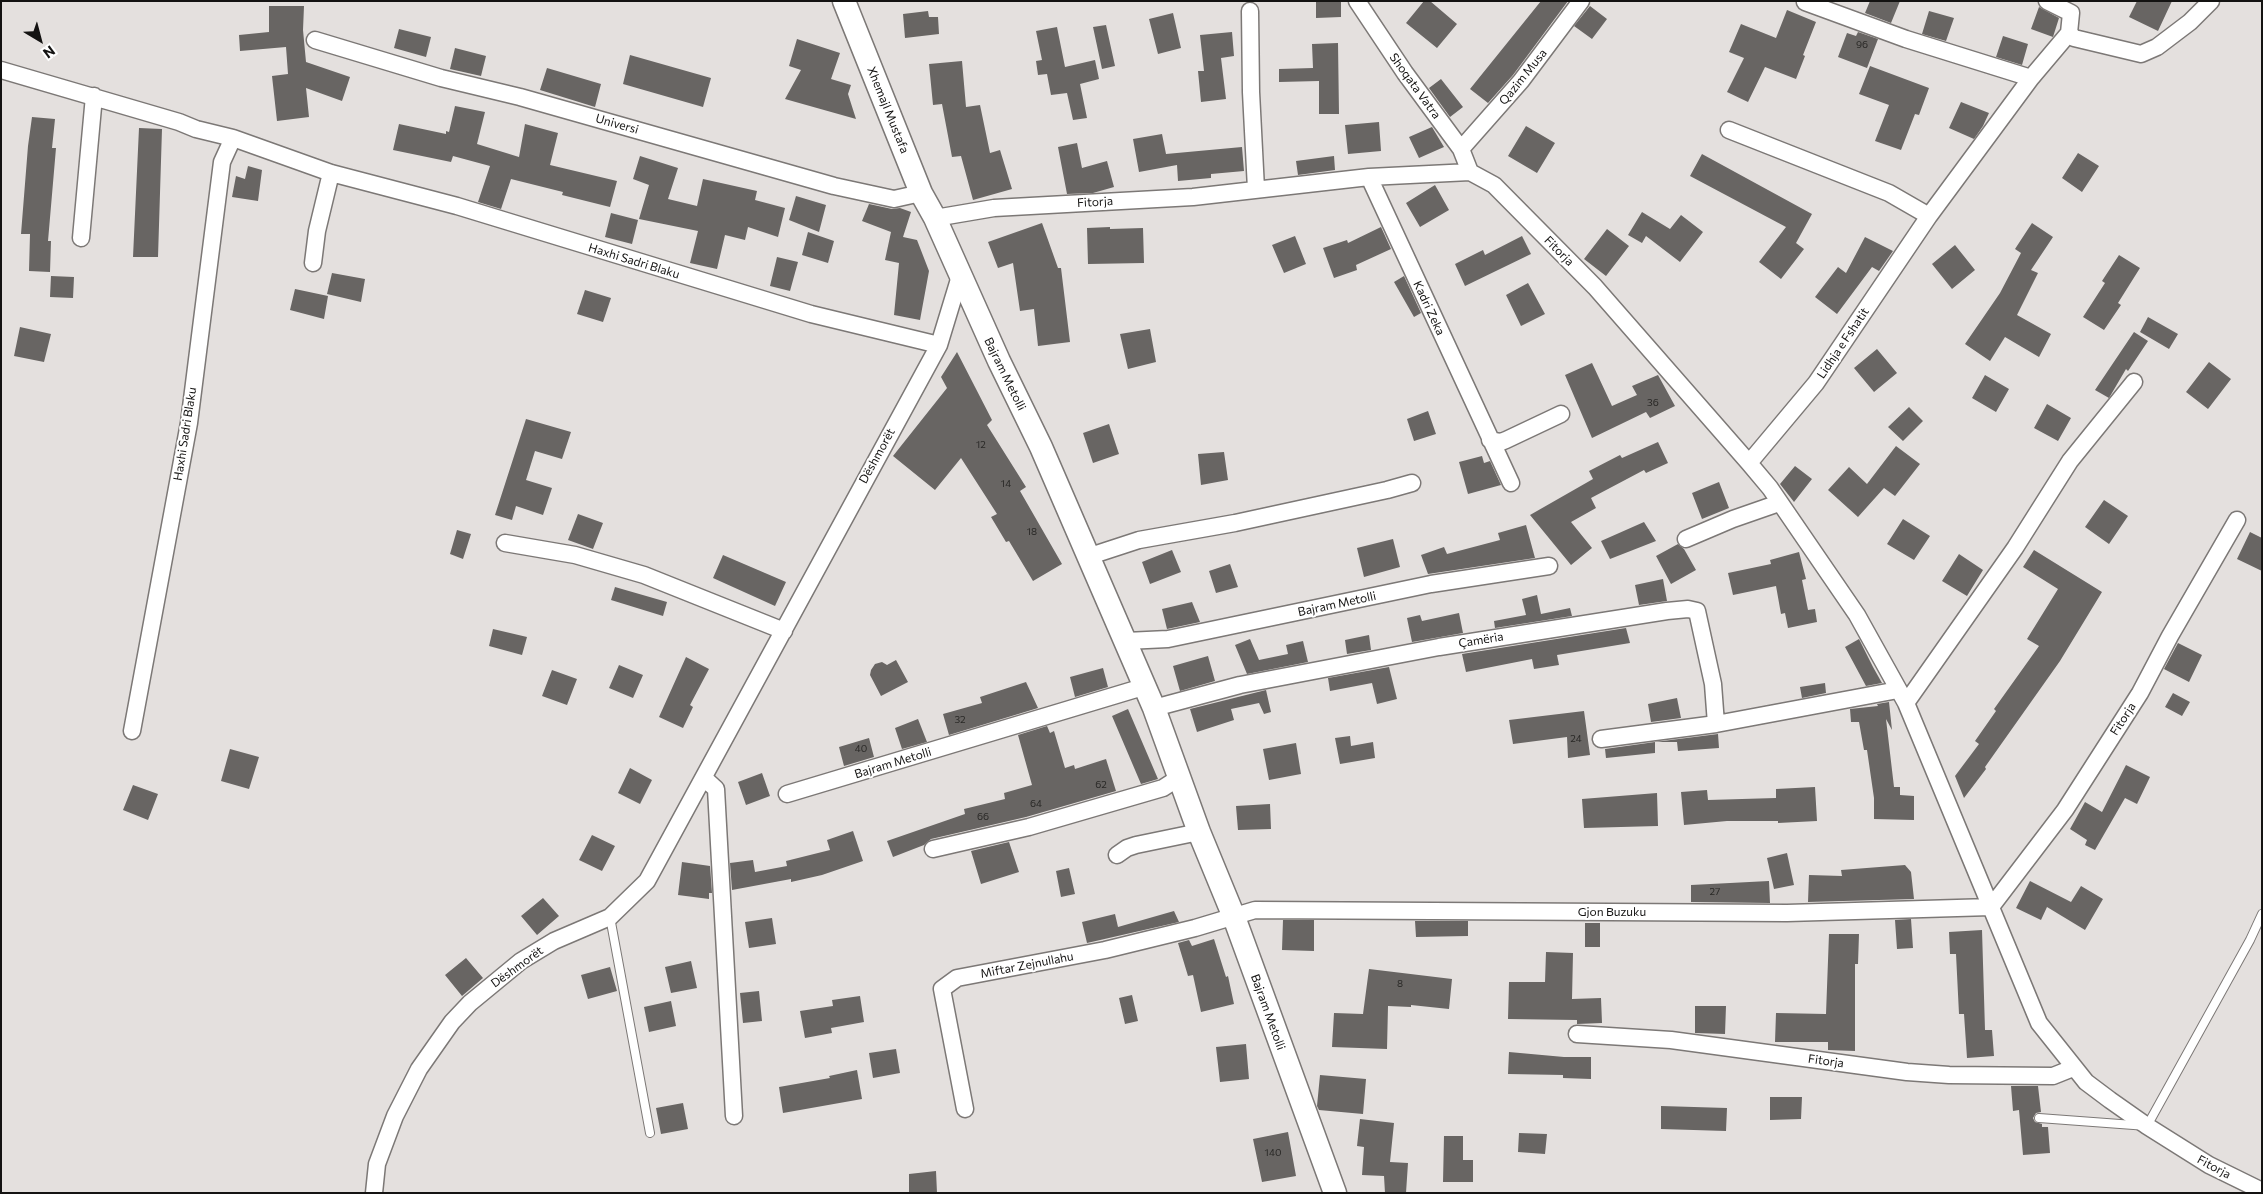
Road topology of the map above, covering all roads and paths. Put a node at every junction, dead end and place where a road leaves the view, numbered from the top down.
1 (844, 1) edge
2 (1581, 1) edge
3 (2047, 1) edge
4 (2211, 1) edge
5 (1805, 2) edge
6 (1363, 4) edge
7 (1250, 11) dead end
8 (2068, 34) junction
9 (315, 40) dead end
10 (1, 70) edge
11 (2031, 78) junction
12 (94, 96) junction
13 (1729, 130) dead end
14 (233, 138) junction
15 (1461, 149) junction
16 (1470, 172) junction
17 (331, 173) junction
18 (1369, 176) junction
19 (1256, 190) junction
20 (921, 192) junction
21 (1929, 216) junction
22 (935, 218) junction
23 (81, 238) dead end
24 (313, 263) dead end
25 (960, 276) junction
26 (939, 345) junction
27 (2134, 382) dead end
28 (1561, 414) dead end
29 (1490, 440) junction
30 (1749, 463) junction
31 (1412, 483) dead end
32 (1510, 483) dead end
33 (1779, 504) junction
34 (2238, 520) dead end
35 (1686, 539) dead end
36 (505, 543) dead end
37 (1087, 558) junction
38 (1549, 566) dead end
39 (784, 630) junction
40 (1126, 641) junction
41 (1143, 687) junction
42 (1902, 697) junction
43 (1154, 708) junction
44 (1716, 724) junction
45 (132, 731) dead end
46 (1601, 739) dead end
47 (1180, 777) junction
48 (704, 778) junction
49 (787, 794) dead end
50 (1199, 832) junction
51 (933, 849) dead end
52 (1117, 855) dead end
53 (1991, 907) junction
54 (2262, 914) edge
55 (610, 917) junction
56 (1234, 917) junction
57 (1577, 1034) dead end
58 (2073, 1068) junction
59 (965, 1109) dead end
60 (734, 1116) dead end
61 (2040, 1118) dead end
62 (2147, 1126) junction
63 (650, 1134) dead end
64 (2262, 1191) edge
65 (374, 1193) edge
66 (1334, 1193) edge

1 - 20 main road, Xhemajl Mustafa
2 - 15 street, Qazim Musa
3 - 8 street
4 - 8 street
5 - 11 street
6 - 15 street, Shoqata Vatra
7 - 19 street
8 - 11 street, Lidhja e Fshatit
9 - 20 street, Universi
10 - 12 street, Haxhi Sadri Blaku
11 - 21 street, Lidhja e Fshatit
12 - 14 street, Haxhi Sadri Blaku
12 - 23 street
13 - 21 street
14 - 17 street, Haxhi Sadri Blaku
14 - 45 street, Haxhi Sadri Blaku
15 - 16 street, Shoqata Vatra
16 - 18 street, Fitorja
16 - 30 street, Fitorja
17 - 24 street
17 - 26 street, Haxhi Sadri Blaku
18 - 19 street, Fitorja
18 - 29 street, Kadri Zeka
19 - 22 street, Fitorja
20 - 22 main road, Xhemajl Mustafa
21 - 30 street, Lidhja e Fshatit
22 - 25 main road, Bajram Metolli
25 - 26 street, Dëshmorët
25 - 37 main road, Bajram Metolli
26 - 39 street, Dëshmorët
27 - 42 street
28 - 29 street
29 - 32 street, Kadri Zeka
30 - 33 street, Fitorja
31 - 37 street
33 - 35 street
33 - 42 street, Fitorja
34 - 53 street, Fitorja
36 - 39 street
37 - 40 main road, Bajram Metolli
38 - 40 street, Bajram Metolli
39 - 48 street, Dëshmorët
40 - 41 main road, Bajram Metolli
41 - 43 main road, Bajram Metolli
41 - 49 street, Bajram Metolli
42 - 44 street
42 - 53 street, Fitorja
43 - 44 street, Çamëria
43 - 47 main road, Bajram Metolli
44 - 46 street
47 - 50 main road, Bajram Metolli
47 - 51 street
48 - 55 street, Dëshmorët
48 - 60 street
50 - 52 street
50 - 56 main road, Bajram Metolli
53 - 56 street, Gjon Buzuku
53 - 58 street, Fitorja
54 - 62 lane
55 - 63 lane
55 - 65 street, Dëshmorët
56 - 59 street, Miftar Zejnullahu
56 - 66 main road, Bajram Metolli
57 - 58 street, Fitorja
58 - 62 street, Fitorja
61 - 62 lane
62 - 64 street, Fitorja

